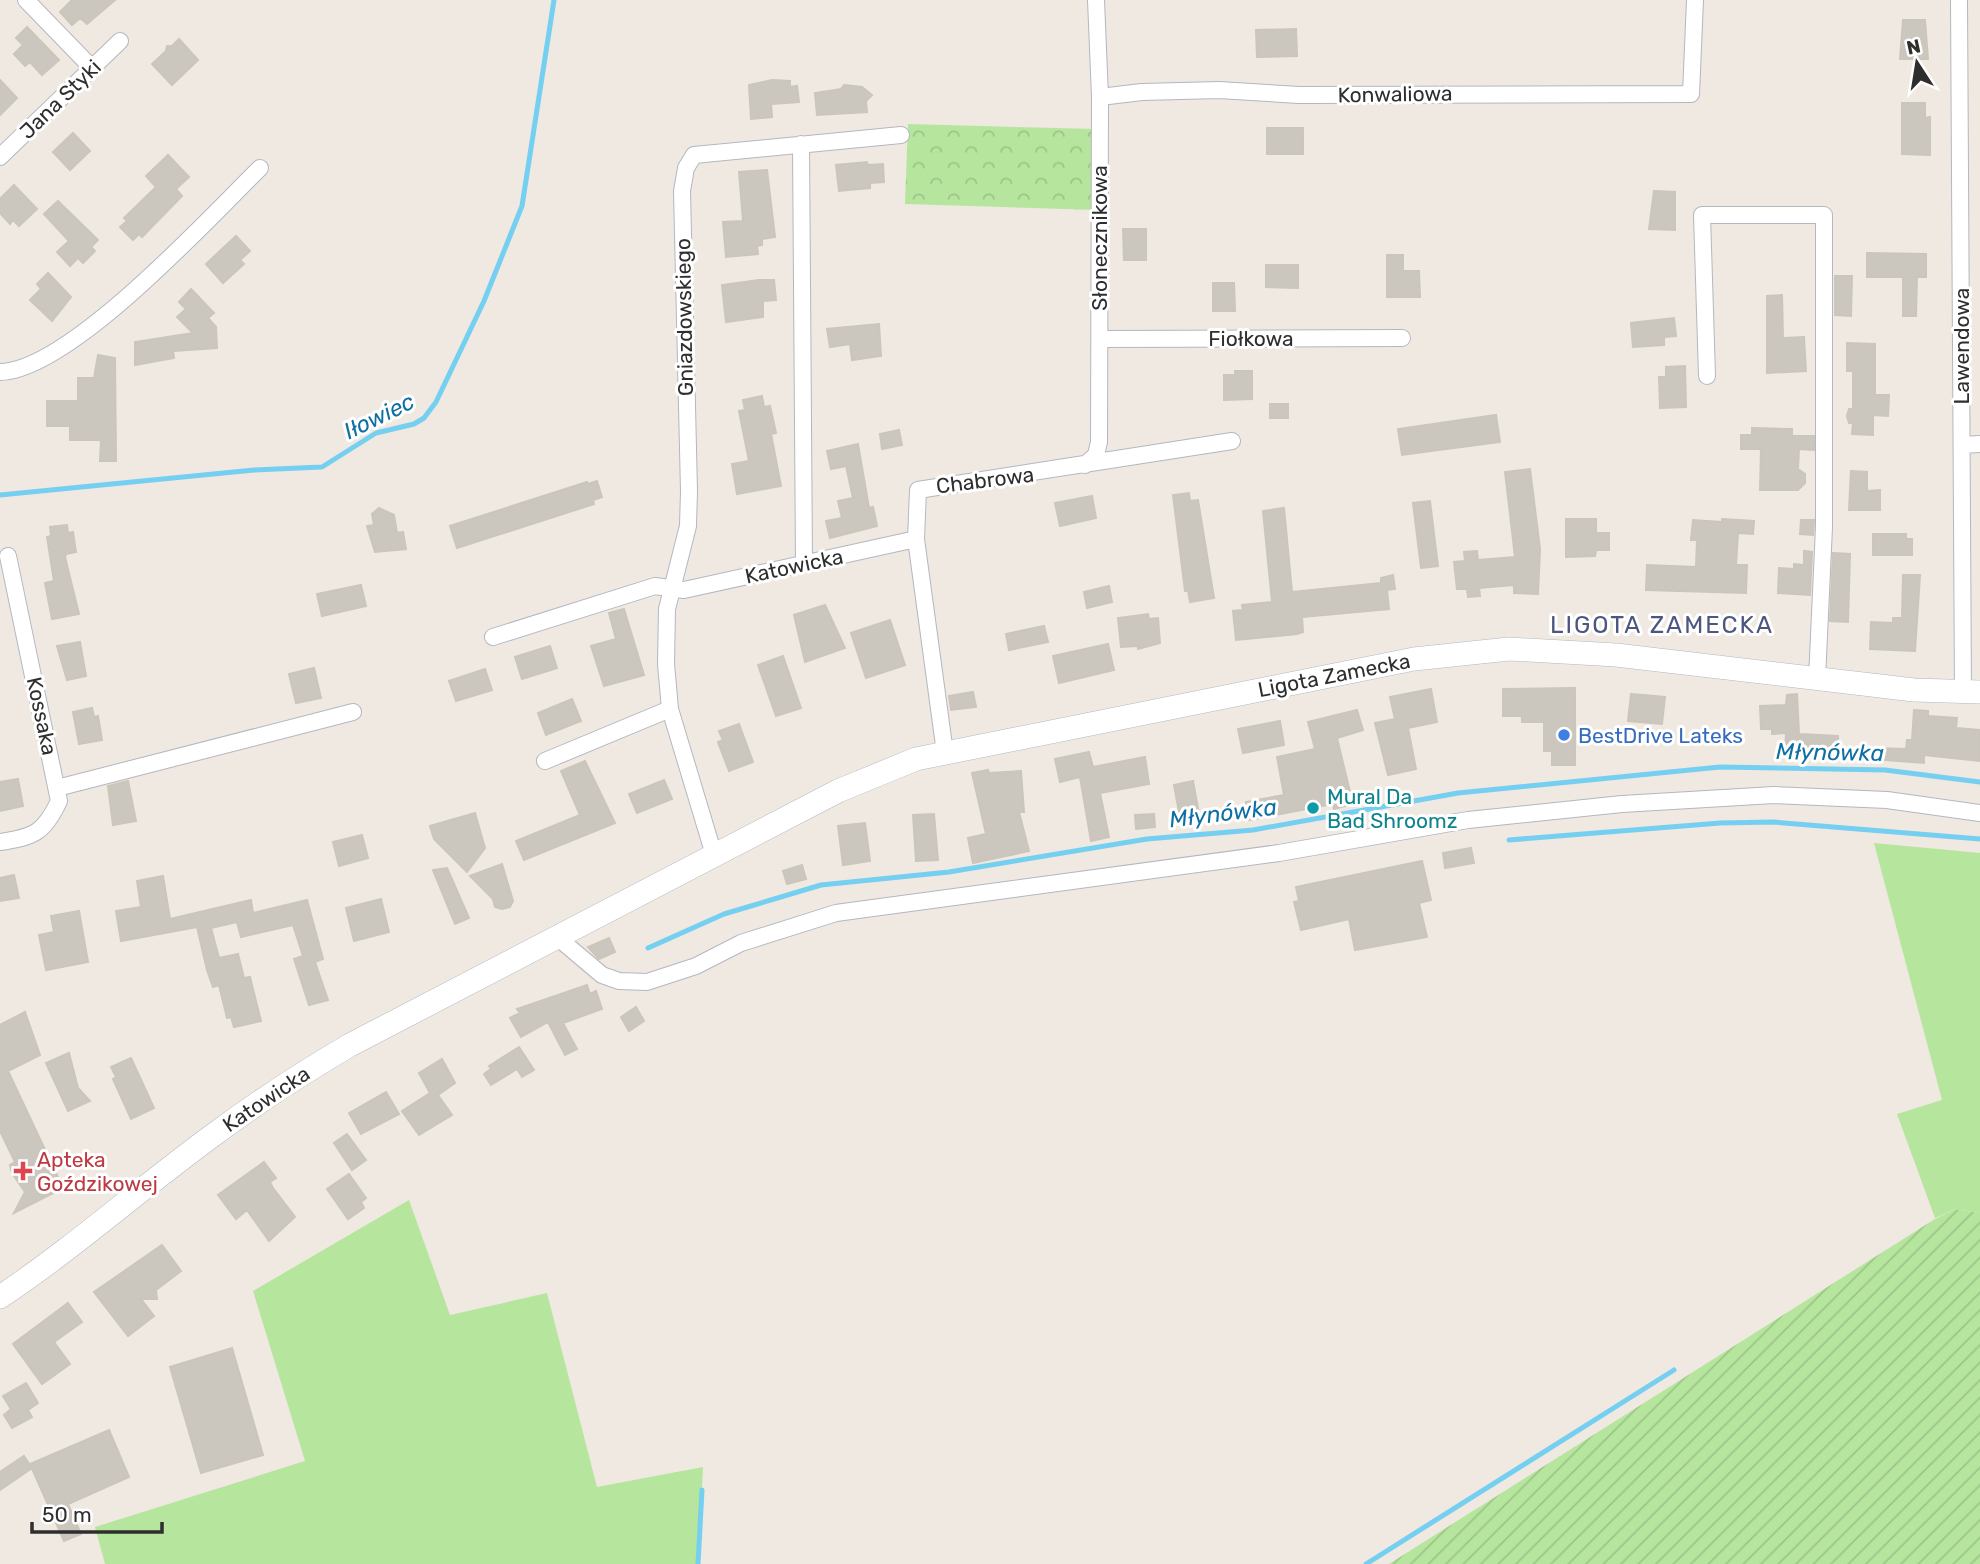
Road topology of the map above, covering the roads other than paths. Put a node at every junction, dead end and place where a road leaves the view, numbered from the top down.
1 (26, 0) edge
2 (1096, 0) edge
3 (1695, 0) edge
4 (1959, 0) edge
5 (120, 41) dead end
6 (92, 68) junction
7 (1100, 97) junction
8 (901, 135) dead end
9 (801, 144) junction
10 (0, 157) edge
11 (260, 168) dead end
12 (1402, 338) dead end
13 (1100, 339) junction
14 (0, 372) edge
15 (1707, 376) dead end
16 (1232, 441) dead end
17 (1980, 444) edge
18 (1962, 445) junction
19 (1079, 467) junction
20 (916, 539) junction
21 (8, 555) dead end
22 (804, 563) junction
23 (672, 588) junction
24 (493, 638) dead end
25 (1817, 679) junction
26 (1972, 692) edge
27 (670, 709) junction
28 (353, 712) dead end
29 (945, 753) junction
30 (545, 761) dead end
31 (58, 788) junction
32 (1980, 813) edge
33 (0, 842) edge
34 (714, 855) junction
35 (557, 937) junction
36 (0, 1297) edge

1 - 6 street
2 - 7 street, Słonecznikowa
3 - 7 street, Konwaliowa
4 - 18 street, Lawendowa
5 - 6 street, Jana Styki
6 - 10 street, Jana Styki
7 - 13 street, Słonecznikowa
8 - 9 street, Gniazdowskiego
9 - 22 street
9 - 23 street, Gniazdowskiego
11 - 14 street
12 - 13 street, Fiołkowa
13 - 19 street, Słonecznikowa
15 - 25 street
16 - 19 street, Chabrowa
17 - 18 street
18 - 26 street, Lawendowa
19 - 20 street, Chabrowa
20 - 22 street, Katowicka
20 - 29 street, Chabrowa
21 - 31 street, Kossaka
22 - 23 street, Katowicka
23 - 24 street, Katowicka
23 - 27 street
25 - 26 main road, Ligota Zamecka
25 - 29 main road, Ligota Zamecka
27 - 30 street
27 - 34 street
28 - 31 street
29 - 34 main road, Ligota Zamecka
31 - 33 street, Kossaka
32 - 35 street
34 - 35 main road, Katowicka
35 - 36 main road, Katowicka

